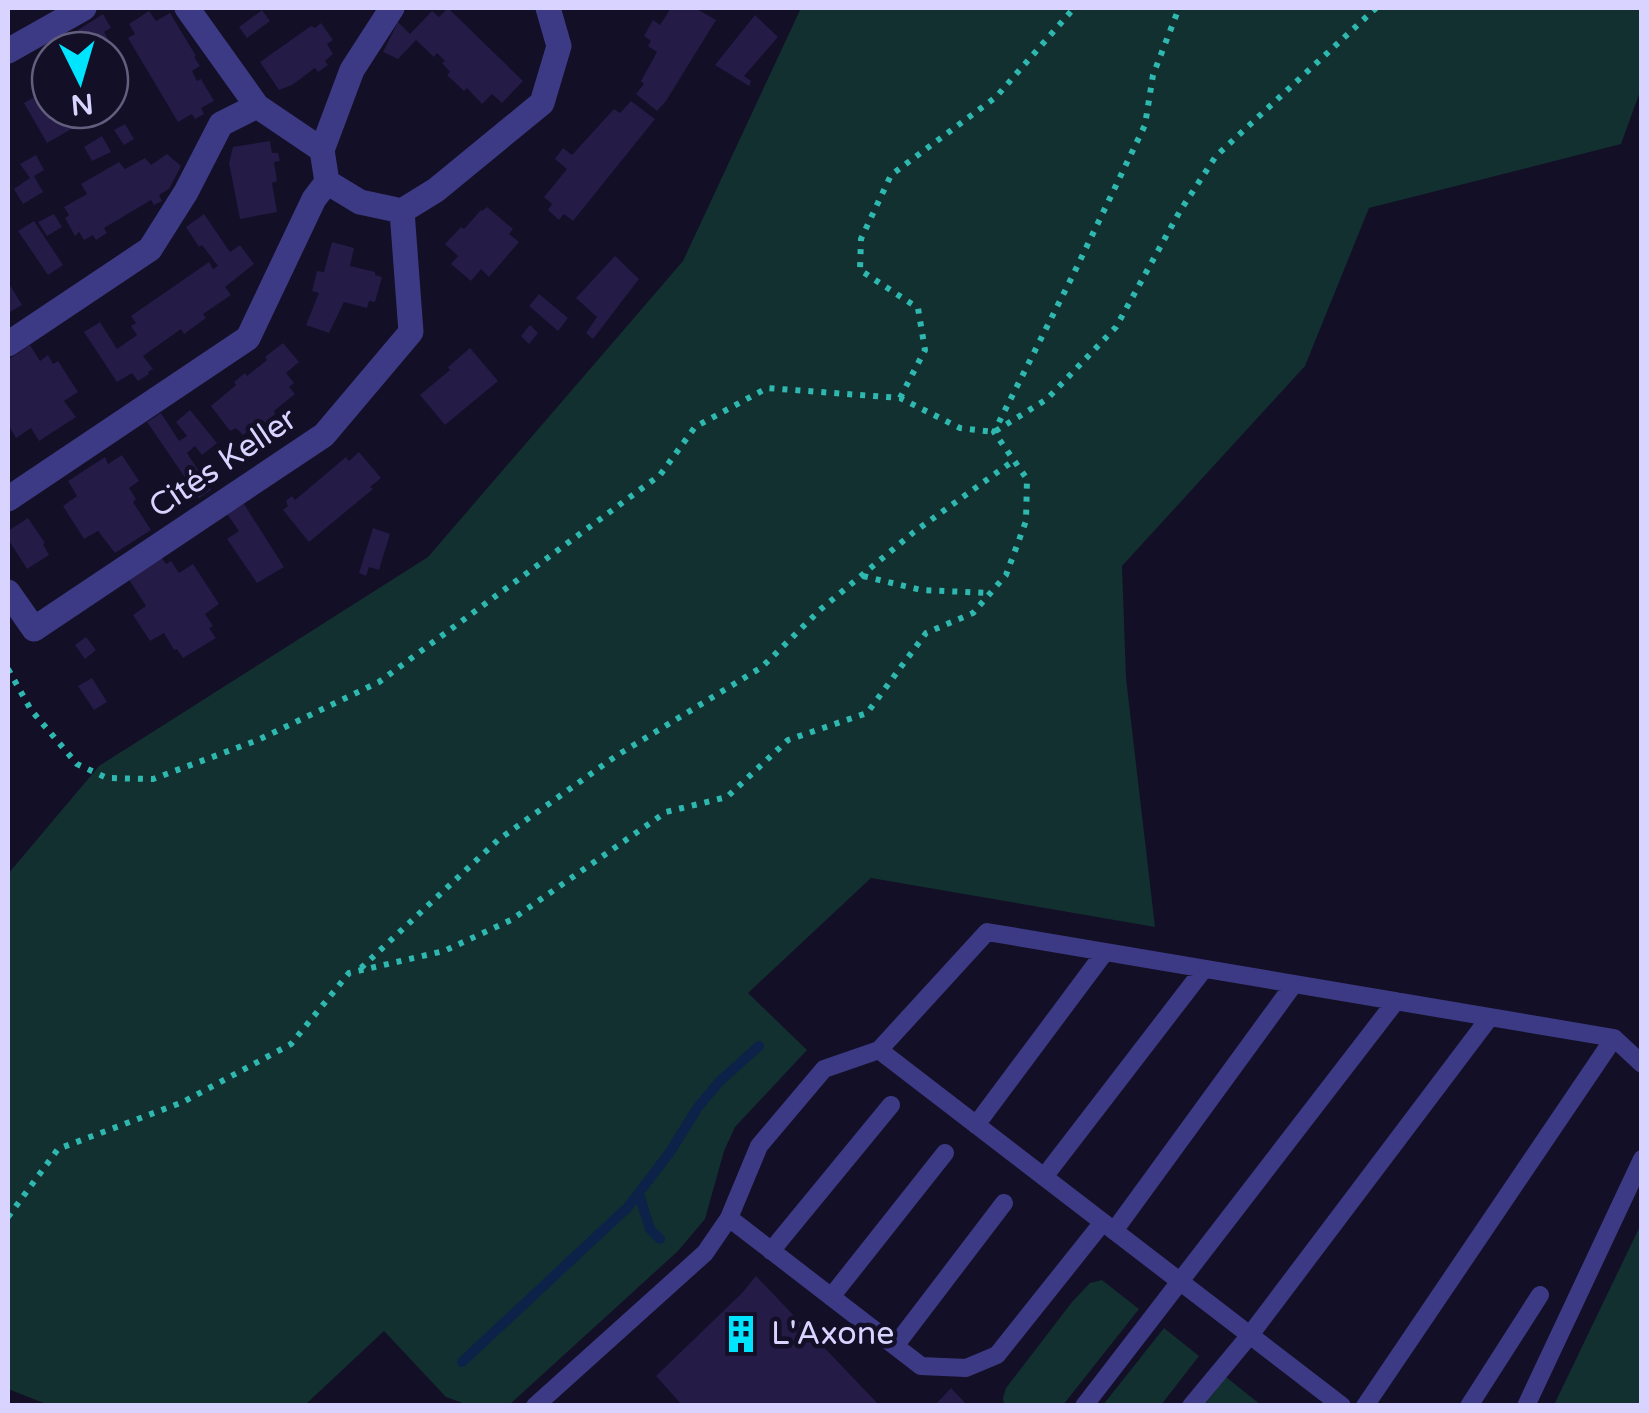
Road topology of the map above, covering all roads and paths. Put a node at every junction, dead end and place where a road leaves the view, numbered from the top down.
1 (84, 8) edge
2 (187, 8) edge
3 (392, 8) edge
4 (548, 8) edge
5 (1074, 8) edge
6 (1178, 8) edge
7 (1376, 8) edge
8 (8, 50) edge
9 (257, 106) junction
10 (322, 150) junction
11 (327, 182) junction
12 (402, 212) junction
13 (8, 344) edge
14 (900, 398) junction
15 (994, 432) junction
16 (1014, 461) junction
17 (8, 500) edge
18 (862, 575) junction
19 (8, 592) edge
20 (990, 594) junction
21 (8, 669) edge
22 (1105, 952) junction
23 (1204, 969) junction
24 (358, 971) junction
25 (1294, 984) junction
26 (1396, 1001) junction
27 (1490, 1017) junction
28 (1614, 1038) junction
29 (878, 1050) junction
30 (1642, 1064) edge
31 (891, 1105) dead end
32 (976, 1125) junction
33 (945, 1153) dead end
34 (1642, 1159) edge
35 (1044, 1177) junction
36 (1004, 1203) dead end
37 (8, 1217) edge
38 (729, 1218) junction
39 (1109, 1226) junction
40 (772, 1251) junction
41 (1181, 1282) junction
42 (1540, 1296) dead end
43 (832, 1297) junction
44 (1250, 1335) junction
45 (895, 1346) junction
46 (535, 1406) edge
47 (1084, 1406) edge
48 (1190, 1406) edge
49 (1342, 1406) edge
50 (1365, 1406) edge
51 (1469, 1406) edge
52 (1526, 1406) edge

1 - 8 street
2 - 9 street
3 - 10 street
4 - 12 street
5 - 14 path
6 - 15 path
7 - 15 path
9 - 10 street
9 - 13 street
10 - 11 street
11 - 12 street
11 - 17 street
12 - 19 street, Cités Keller
14 - 15 path
14 - 21 path
15 - 16 path
16 - 18 path
16 - 20 path
18 - 20 path
18 - 24 path
20 - 24 path
22 - 23 lane
22 - 29 lane
22 - 32 lane
23 - 25 lane
23 - 35 lane
24 - 37 path
25 - 26 lane
25 - 39 lane
26 - 27 lane
26 - 41 lane
27 - 28 lane
27 - 44 lane
28 - 30 lane
28 - 50 lane
29 - 32 lane
29 - 38 lane
31 - 40 lane
32 - 35 lane
33 - 43 lane
34 - 52 lane
35 - 39 lane
36 - 45 lane
38 - 40 lane
38 - 46 lane
39 - 41 lane
39 - 45 lane
40 - 43 lane
41 - 44 lane
41 - 47 lane
42 - 51 lane
43 - 45 lane
44 - 48 lane
44 - 49 lane

